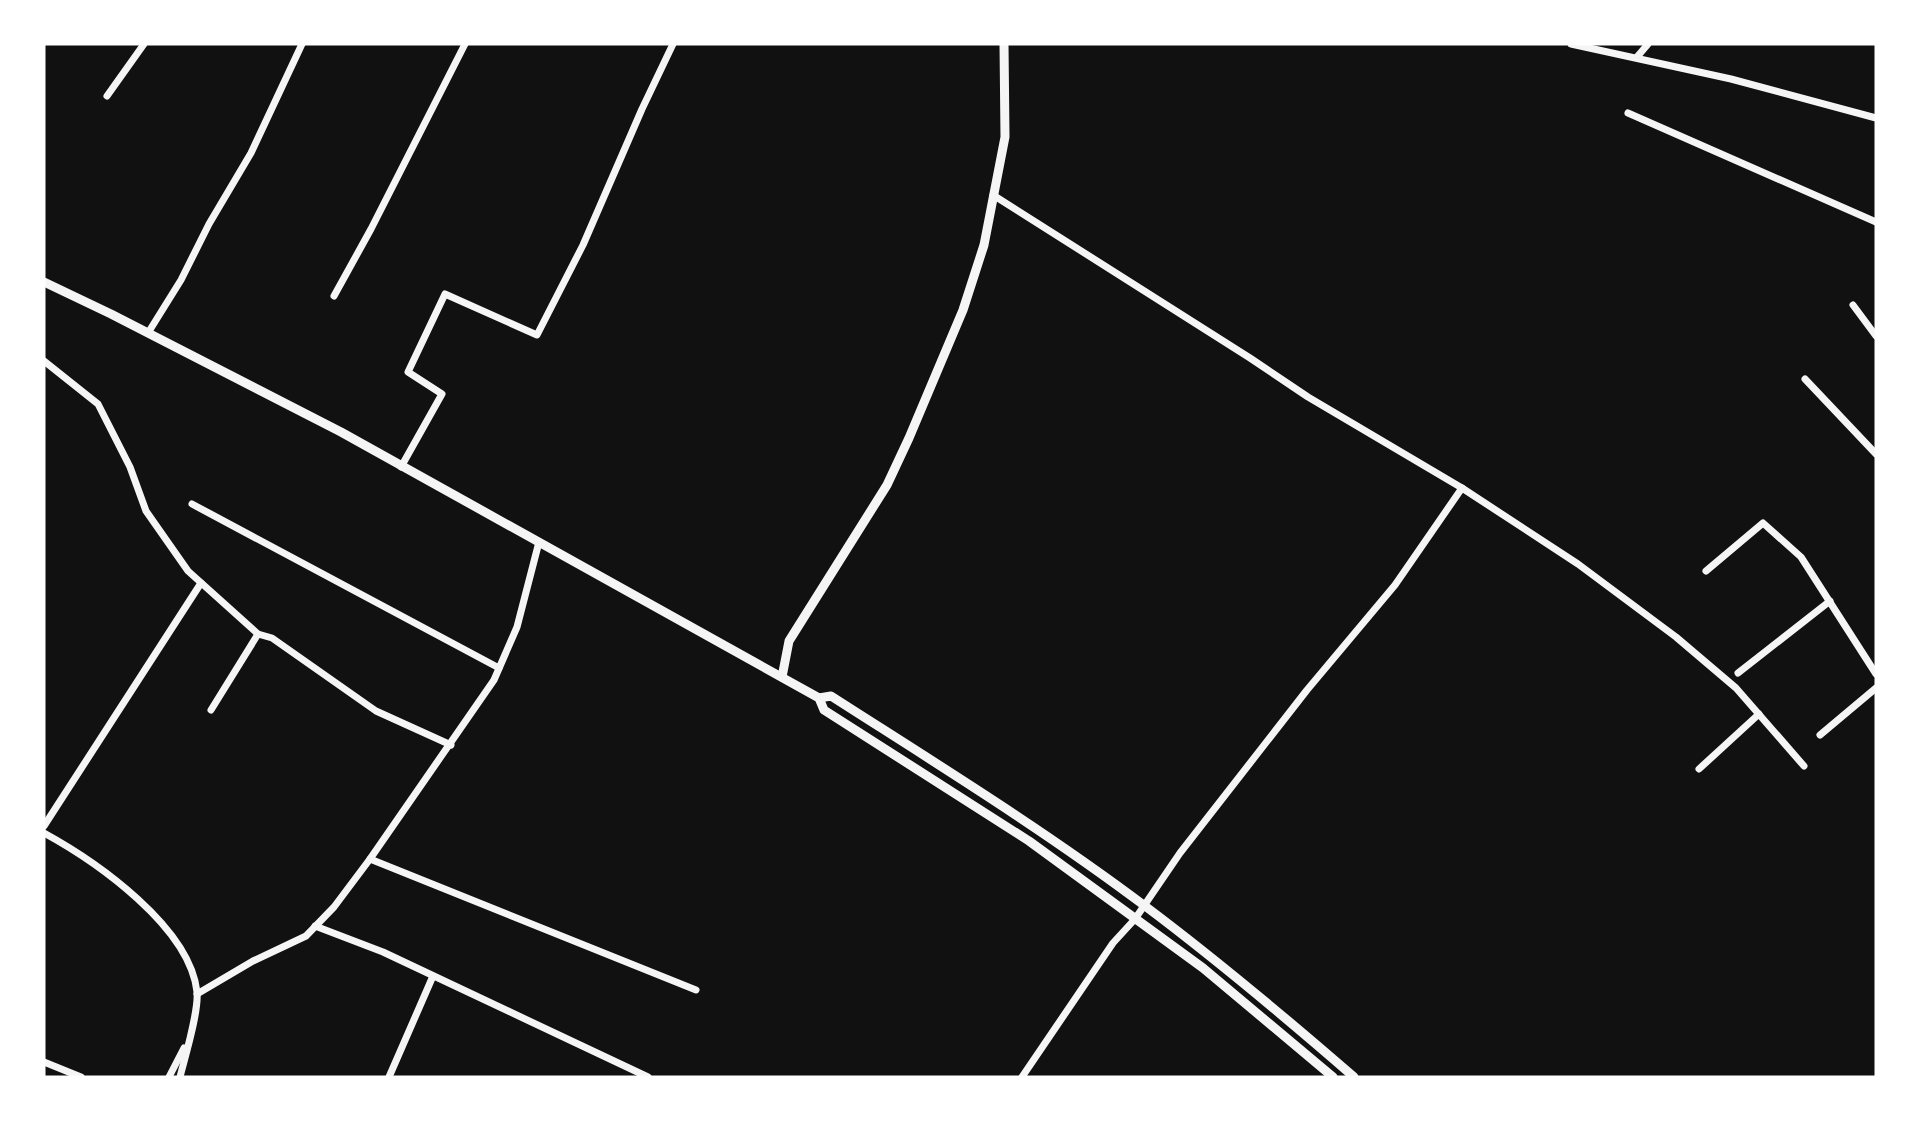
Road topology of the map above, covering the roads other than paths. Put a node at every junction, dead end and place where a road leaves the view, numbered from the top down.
1 (144, 44) edge
2 (302, 44) edge
3 (465, 44) edge
4 (673, 44) edge
5 (1004, 44) edge
6 (1571, 44) edge
7 (1648, 44) edge
8 (1637, 57) junction
9 (107, 96) dead end
10 (1628, 113) dead end
11 (1876, 118) edge
12 (993, 195) junction
13 (1876, 222) edge
14 (44, 282) edge
15 (334, 296) dead end
16 (1853, 305) dead end
17 (148, 333) junction
18 (1876, 336) edge
19 (44, 361) edge
20 (1805, 379) dead end
21 (1876, 454) edge
22 (401, 467) junction
23 (1462, 488) junction
24 (192, 504) dead end
25 (539, 542) junction
26 (1706, 572) dead end
27 (201, 583) junction
28 (1830, 601) junction
29 (258, 634) junction
30 (499, 668) junction
31 (1738, 673) dead end
32 (1876, 674) edge
33 (782, 677) junction
34 (1876, 688) edge
35 (818, 698) junction
36 (211, 710) dead end
37 (1759, 714) junction
38 (1820, 735) dead end
39 (451, 745) junction
40 (927, 758) junction
41 (1804, 766) dead end
42 (1699, 768) dead end
43 (920, 771) junction
44 (44, 826) edge
45 (44, 833) edge
46 (370, 859) junction
47 (1144, 905) junction
48 (1135, 919) junction
49 (315, 926) junction
50 (433, 976) junction
51 (696, 990) dead end
52 (197, 994) junction
53 (190, 1035) junction
54 (44, 1062) edge
55 (81, 1077) edge
56 (169, 1077) edge
57 (180, 1077) edge
58 (389, 1077) edge
59 (648, 1077) edge
60 (1022, 1077) edge
61 (1333, 1077) edge
62 (1354, 1077) edge

1 - 9 street
2 - 17 street
3 - 15 street
4 - 22 street
5 - 12 street
6 - 8 street
7 - 8 street
8 - 11 street
10 - 13 street
12 - 23 street
12 - 33 street
14 - 17 street
16 - 18 street
17 - 22 street
19 - 27 street
20 - 21 street
22 - 25 street
23 - 37 street
23 - 47 street
24 - 30 street
25 - 30 street
25 - 33 street
26 - 28 street
27 - 29 street
27 - 44 street
28 - 31 street
28 - 32 street
29 - 36 street
29 - 39 street
30 - 39 street
33 - 35 street
34 - 38 street
35 - 40 street
35 - 43 street
37 - 41 street
37 - 42 street
39 - 46 street
40 - 43 street
40 - 47 street
43 - 48 street
45 - 52 street
46 - 49 street
46 - 51 street
47 - 48 street
47 - 62 street
48 - 60 street
48 - 61 street
49 - 50 street
49 - 52 street
50 - 58 street
50 - 59 street
52 - 53 street
53 - 56 street
53 - 57 street
54 - 55 street

